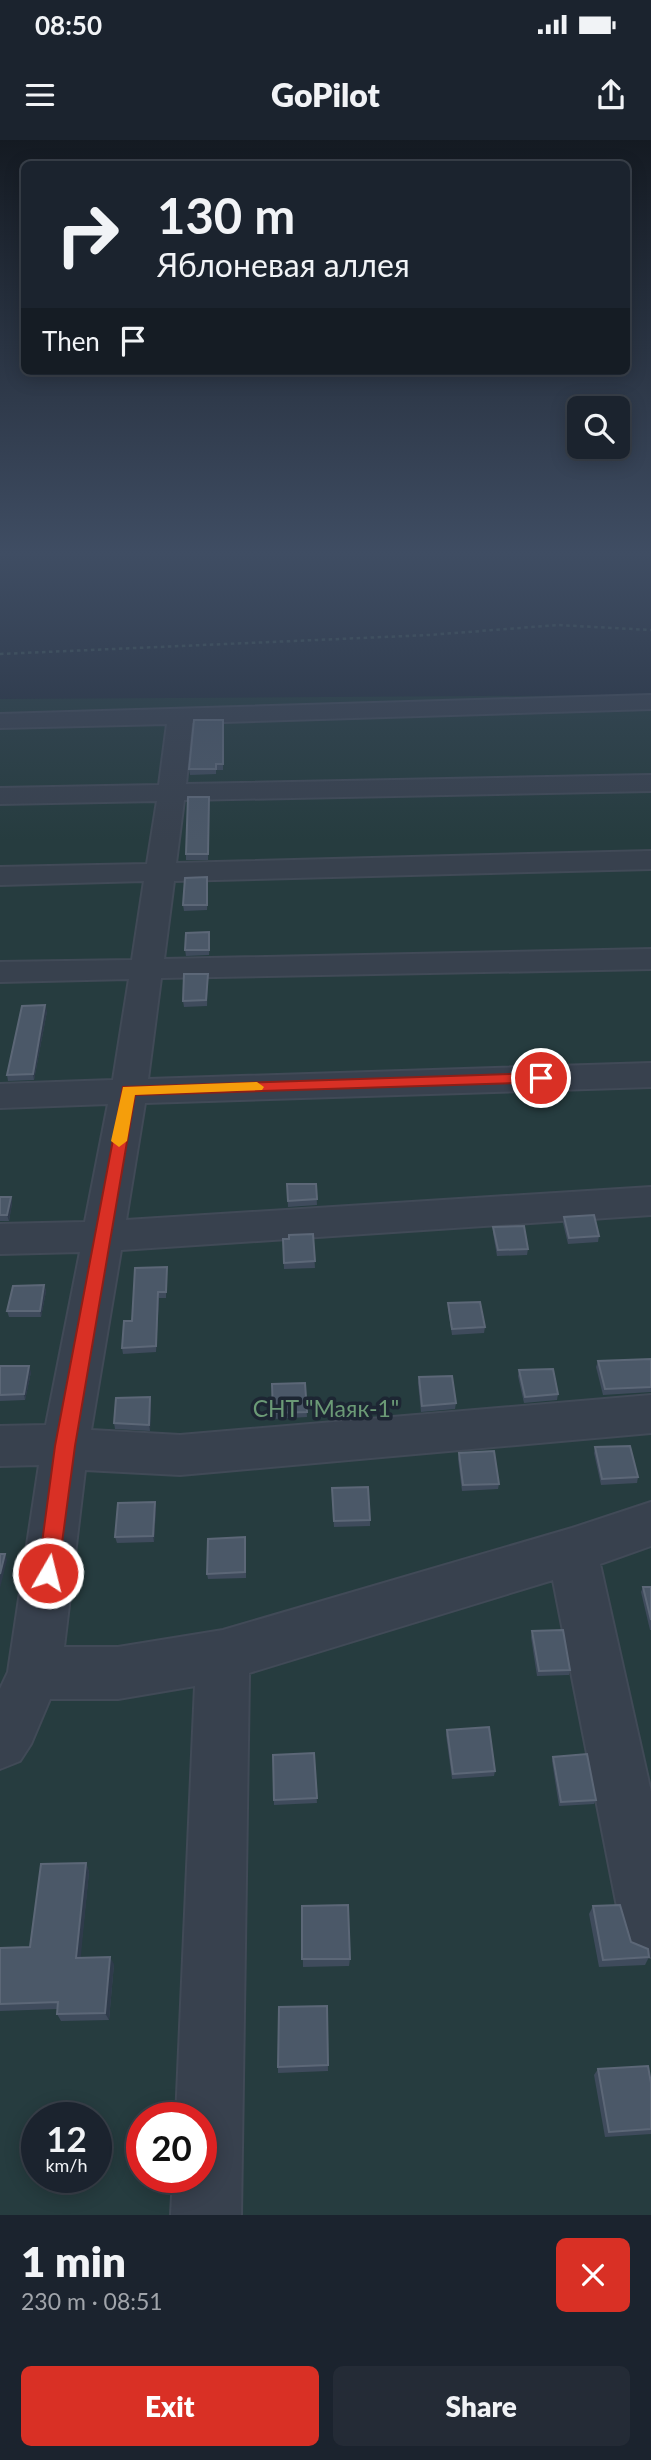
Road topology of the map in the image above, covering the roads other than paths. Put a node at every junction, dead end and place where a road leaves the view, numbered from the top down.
1 (651, 702) edge
2 (180, 717) junction
3 (0, 721) edge
4 (651, 783) edge
5 (172, 791) junction
6 (0, 796) edge
7 (651, 860) edge
8 (160, 871) junction
9 (0, 876) edge
10 (651, 959) edge
11 (144, 968) junction
12 (0, 972) edge
13 (651, 1075) edge
14 (129, 1090) junction
15 (0, 1096) edge
16 (651, 1201) edge
17 (102, 1236) junction
18 (0, 1239) edge
19 (651, 1414) edge
20 (0, 1446) edge
21 (65, 1447) junction
22 (651, 1524) edge
23 (572, 1551) junction
24 (223, 1656) junction
25 (34, 1673) junction
26 (0, 1741) edge
27 (651, 1927) edge
28 (206, 2215) edge

1 - 2 lane
2 - 3 lane
2 - 5 lane
4 - 5 lane
5 - 6 lane
5 - 8 lane
7 - 8 lane
8 - 9 lane
8 - 11 lane
10 - 11 lane
11 - 12 lane
11 - 14 lane
13 - 14 lane
14 - 15 lane
14 - 17 lane
16 - 17 lane
17 - 18 lane
17 - 21 lane
19 - 21 lane
20 - 21 lane
21 - 25 lane
22 - 23 lane
23 - 24 lane
23 - 27 lane
24 - 25 lane
24 - 28 lane
25 - 26 lane

